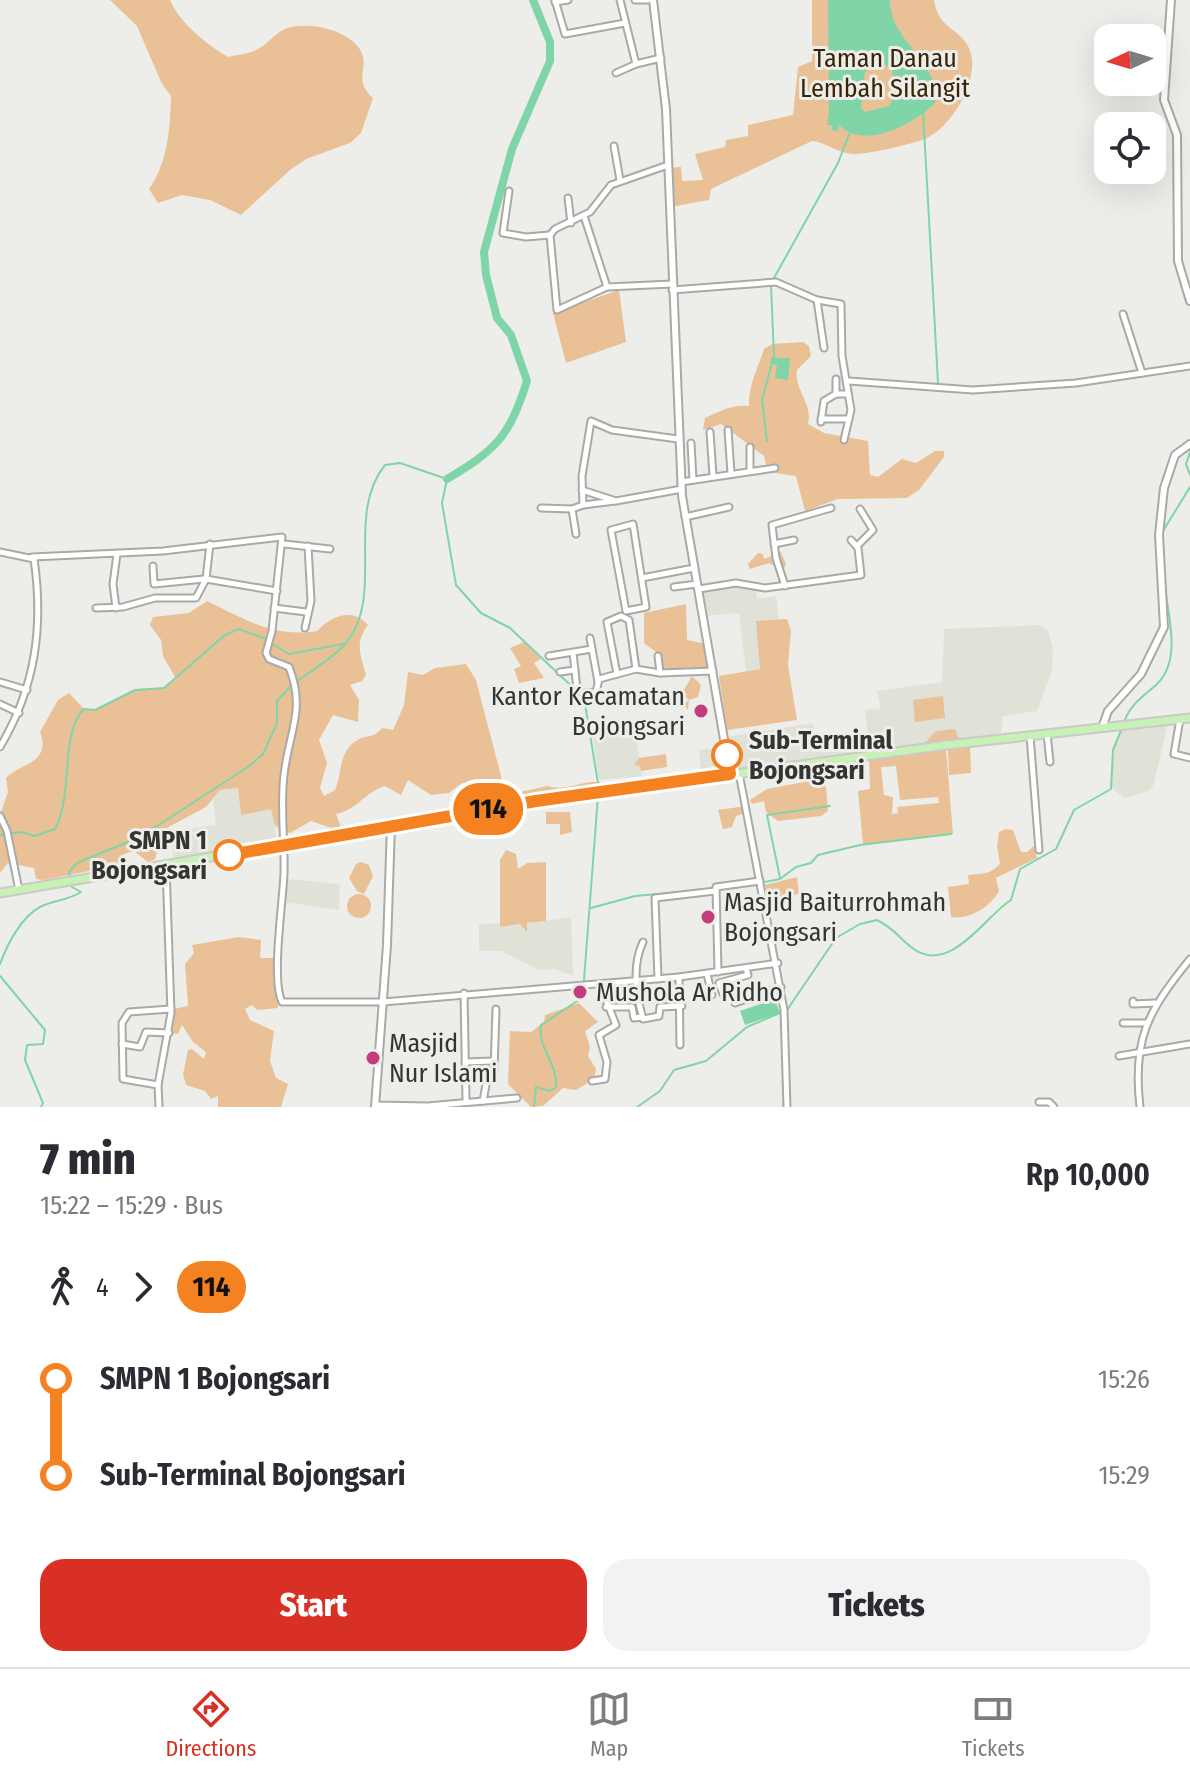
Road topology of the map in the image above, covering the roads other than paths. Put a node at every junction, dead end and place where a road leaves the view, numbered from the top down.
1 (568, 0) edge
2 (620, 0) edge
3 (635, 0) edge
4 (651, 0) edge
5 (1171, 0) edge
6 (555, 1) edge
7 (625, 23) junction
8 (661, 58) junction
9 (636, 64) junction
10 (616, 73) dead end
11 (614, 146) dead end
12 (668, 165) junction
13 (620, 180) junction
14 (509, 191) dead end
15 (568, 198) dead end
16 (584, 216) junction
17 (571, 223) junction
18 (550, 235) junction
19 (607, 287) junction
20 (672, 287) junction
21 (817, 300) junction
22 (1190, 301) edge
23 (1123, 314) dead end
24 (824, 348) dead end
25 (1190, 366) edge
26 (1142, 373) junction
27 (836, 379) dead end
28 (849, 381) junction
29 (836, 394) junction
30 (848, 394) junction
31 (849, 419) junction
32 (728, 430) dead end
33 (710, 432) dead end
34 (678, 439) junction
35 (844, 440) dead end
36 (691, 443) dead end
37 (1190, 444) edge
38 (750, 447) dead end
39 (775, 468) dead end
40 (750, 471) junction
41 (731, 473) junction
42 (713, 476) junction
43 (693, 480) junction
44 (682, 485) junction
45 (582, 490) junction
46 (616, 501) junction
47 (583, 505) junction
48 (729, 507) dead end
49 (541, 508) dead end
50 (831, 508) dead end
51 (572, 509) junction
52 (860, 509) dead end
53 (685, 517) junction
54 (576, 534) dead end
55 (794, 540) dead end
56 (851, 540) dead end
57 (210, 544) junction
58 (284, 544) junction
59 (774, 544) junction
60 (308, 546) junction
61 (857, 546) junction
62 (330, 549) dead end
63 (0, 552) edge
64 (117, 554) junction
65 (32, 557) junction
66 (153, 566) dead end
67 (694, 568) junction
68 (642, 578) junction
69 (205, 579) junction
70 (785, 586) junction
71 (674, 587) dead end
72 (698, 587) junction
73 (277, 591) junction
74 (96, 608) dead end
75 (116, 608) junction
76 (274, 608) junction
77 (306, 612) junction
78 (305, 628) dead end
79 (590, 638) dead end
80 (592, 649) junction
81 (573, 653) junction
82 (549, 656) dead end
83 (658, 656) dead end
84 (636, 669) junction
85 (575, 670) junction
86 (713, 671) junction
87 (560, 672) dead end
88 (660, 673) junction
89 (617, 674) junction
90 (0, 682) edge
91 (599, 687) junction
92 (27, 690) junction
93 (0, 704) edge
94 (19, 713) junction
95 (1190, 718) edge
96 (1180, 719) junction
97 (1102, 728) junction
98 (1047, 734) junction
99 (1030, 736) junction
100 (0, 747) edge
101 (1190, 758) edge
102 (1050, 762) dead end
103 (739, 773) junction
104 (730, 774) junction
105 (0, 816) edge
106 (391, 825) junction
107 (283, 845) junction
108 (1039, 850) dead end
109 (166, 866) junction
110 (761, 883) junction
111 (715, 889) junction
112 (19, 890) junction
113 (0, 893) edge
114 (643, 942) dead end
115 (1190, 959) edge
116 (778, 963) junction
117 (746, 968) junction
118 (718, 972) junction
119 (707, 974) junction
120 (679, 977) junction
121 (658, 979) junction
122 (637, 981) junction
123 (600, 985) junction
124 (781, 987) junction
125 (464, 993) junction
126 (723, 994) dead end
127 (712, 995) dead end
128 (1133, 1001) dead end
129 (383, 1002) junction
130 (735, 1003) dead end
131 (1155, 1003) junction
132 (682, 1006) junction
133 (606, 1007) junction
134 (171, 1009) junction
135 (496, 1009) dead end
136 (642, 1017) junction
137 (1123, 1023) dead end
138 (1148, 1023) junction
139 (169, 1033) junction
140 (122, 1044) junction
141 (1190, 1044) edge
142 (680, 1045) dead end
143 (1139, 1052) junction
144 (1119, 1056) dead end
145 (493, 1061) junction
146 (465, 1062) junction
147 (592, 1081) dead end
148 (158, 1085) junction
149 (517, 1098) dead end
150 (466, 1100) junction
151 (483, 1101) junction
152 (1039, 1102) dead end
153 (375, 1106) edge
154 (159, 1107) edge
155 (787, 1107) edge
156 (1054, 1107) edge
157 (1140, 1107) edge

1 - 6 street
2 - 7 street
3 - 4 street
4 - 8 street
5 - 22 street
6 - 7 street
7 - 9 street
8 - 9 street
8 - 12 street
9 - 10 street
11 - 13 street
12 - 13 street
12 - 20 street
13 - 16 street
14 - 18 street
15 - 17 street
16 - 17 street
16 - 19 street
17 - 18 street
18 - 19 street
19 - 20 street
20 - 21 street
20 - 34 street
21 - 24 street
21 - 28 street
23 - 26 street
25 - 26 street
26 - 28 street
27 - 29 street
28 - 30 street
29 - 30 street
29 - 31 street
30 - 31 street
31 - 35 street
32 - 41 street
33 - 42 street
34 - 44 street
34 - 45 street
36 - 43 street
37 - 97 street
38 - 40 street
39 - 40 street
40 - 41 street
41 - 42 street
42 - 43 street
43 - 44 street
44 - 46 street
44 - 53 street
45 - 46 street
45 - 47 street
46 - 47 street
47 - 51 street
48 - 53 street
49 - 51 street
50 - 59 street
51 - 54 street
52 - 61 street
53 - 67 street
55 - 59 street
56 - 61 street
57 - 58 street
57 - 64 street
57 - 69 street
58 - 60 street
58 - 73 street
59 - 70 street
60 - 62 street
60 - 77 street
61 - 70 street
63 - 65 street
64 - 65 street
64 - 75 street
65 - 92 street
66 - 69 street
67 - 68 street
67 - 72 street
68 - 68 street
69 - 73 street
69 - 75 street
70 - 72 street
71 - 72 street
72 - 86 street
73 - 76 street
74 - 75 street
76 - 77 street
76 - 107 street
77 - 78 street
79 - 80 street
80 - 81 street
80 - 91 street
81 - 82 street
81 - 85 street
83 - 88 street
84 - 88 street
84 - 89 street
84 - 89 street
85 - 87 street
85 - 91 street
86 - 88 street
86 - 104 street
89 - 91 street
90 - 92 street
92 - 94 street
93 - 94 street
94 - 100 street
95 - 96 main road
96 - 97 main road
96 - 101 street
97 - 98 main road
98 - 99 main road
98 - 102 street
99 - 103 main road
99 - 108 street
103 - 104 main road
103 - 110 street
104 - 106 main road
105 - 112 street
106 - 107 main road
106 - 129 street
107 - 109 main road
107 - 129 street
109 - 112 main road
109 - 134 street
110 - 111 street
110 - 116 street
111 - 118 street
111 - 121 street
112 - 113 main road
114 - 122 street
115 - 131 street
116 - 117 street
116 - 124 street
117 - 118 street
117 - 126 street
118 - 119 street
119 - 120 street
119 - 127 street
120 - 121 street
120 - 132 street
121 - 122 street
122 - 123 street
122 - 136 street
123 - 125 street
123 - 133 street
124 - 130 street
124 - 155 street
125 - 129 street
125 - 146 street
128 - 131 street
129 - 153 street
131 - 138 street
132 - 136 street
132 - 142 street
133 - 136 street
133 - 147 street
134 - 139 street
134 - 140 street
135 - 145 street
137 - 138 street
138 - 143 street
139 - 140 street
139 - 148 street
140 - 148 street
141 - 143 street
143 - 144 street
143 - 157 street
145 - 146 street
145 - 151 street
146 - 150 street
148 - 154 street
149 - 151 street
150 - 151 street
150 - 153 street
152 - 156 street

